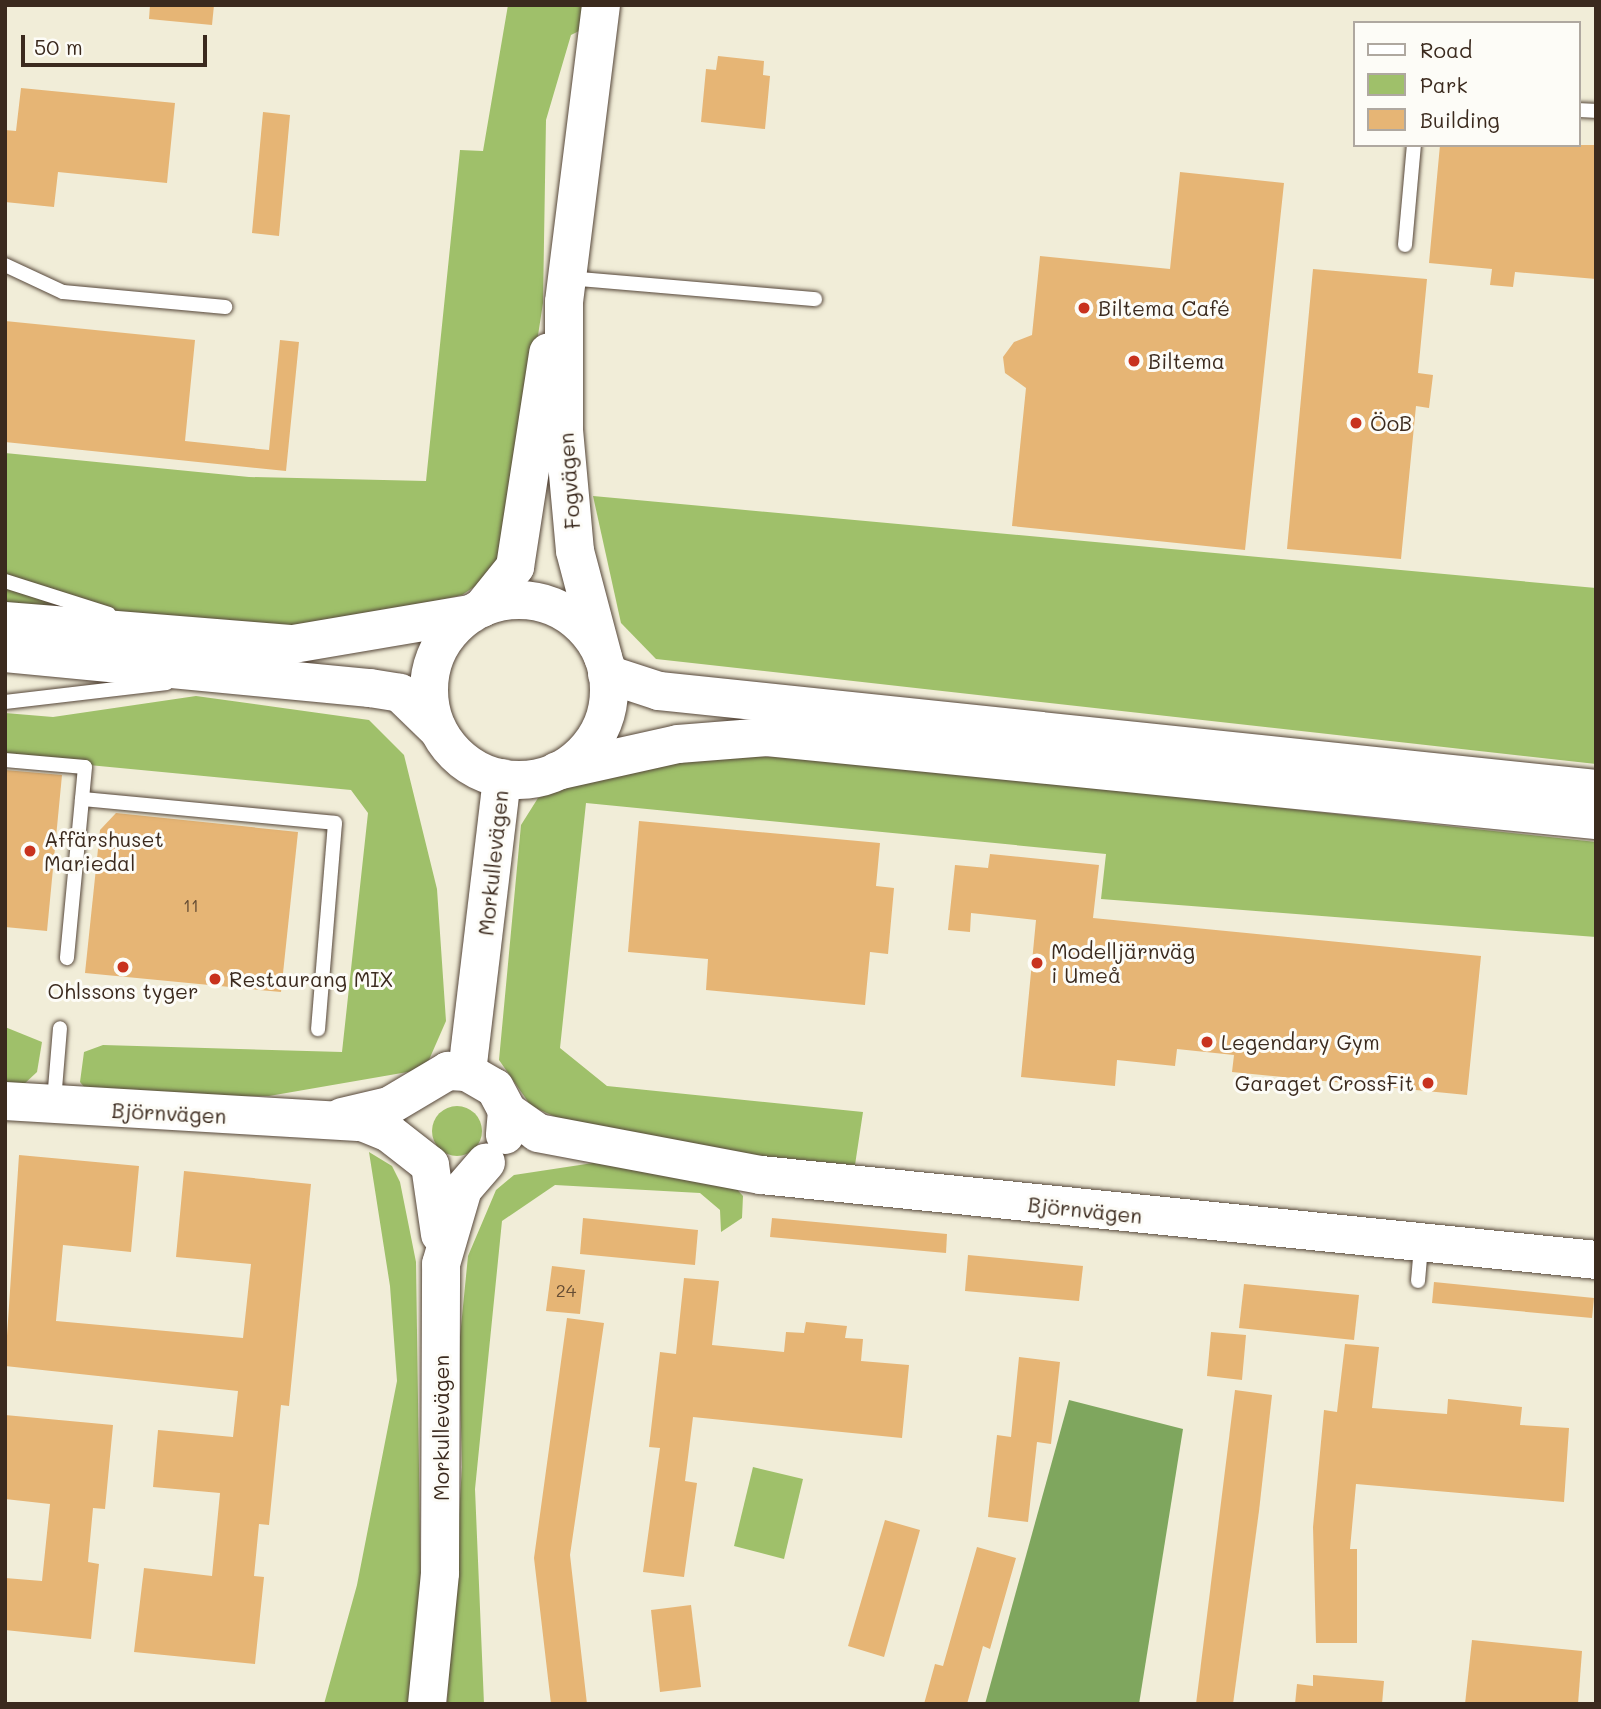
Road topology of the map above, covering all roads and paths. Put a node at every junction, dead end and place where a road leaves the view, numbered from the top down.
1 (601, 5) edge
2 (1414, 147) edge
3 (1405, 245) dead end
4 (5, 265) edge
5 (566, 290) junction
6 (815, 299) dead end
7 (225, 307) dead end
8 (5, 581) edge
9 (476, 611) junction
10 (5, 621) edge
11 (5, 653) edge
12 (229, 659) junction
13 (605, 665) junction
14 (5, 702) edge
15 (437, 729) junction
16 (5, 760) edge
17 (557, 771) junction
18 (502, 779) junction
19 (1596, 789) edge
20 (82, 799) junction
21 (1596, 820) edge
22 (67, 958) dead end
23 (60, 1028) dead end
24 (318, 1029) dead end
25 (467, 1072) junction
26 (415, 1093) junction
27 (5, 1101) edge
28 (53, 1106) junction
29 (507, 1111) junction
30 (333, 1119) junction
31 (577, 1143) junction
32 (422, 1157) junction
33 (490, 1161) junction
34 (1421, 1244) junction
35 (1596, 1260) edge
36 (441, 1264) junction
37 (1419, 1282) dead end
38 (427, 1704) edge

1 - 5 main road, Fogvägen
2 - 3 lane
4 - 7 lane
5 - 6 lane
5 - 9 main road, Fogvägen
5 - 13 main road, Fogvägen
8 - 12 lane
9 - 12 main road
9 - 13 main road
9 - 15 main road
10 - 12 main road
11 - 12 main road
12 - 14 lane
12 - 15 main road
13 - 17 main road
13 - 19 main road
15 - 18 main road
16 - 20 lane
17 - 18 main road
17 - 21 main road
18 - 25 main road, Morkullevägen
20 - 22 lane
20 - 24 lane
23 - 28 lane
25 - 26 main road, Björnvägen
25 - 29 main road, Björnvägen
26 - 30 main road, Björnvägen
26 - 32 main road
27 - 28 main road, Björnvägen
28 - 30 main road, Björnvägen
29 - 31 main road, Björnvägen
29 - 33 main road
30 - 32 main road, Björnvägen
31 - 33 main road, Björnvägen
31 - 34 main road, Björnvägen
32 - 33 main road, Björnvägen
32 - 36 main road
33 - 36 main road, Morkullevägen
34 - 35 main road, Björnvägen
34 - 37 lane
36 - 38 main road, Morkullevägen

